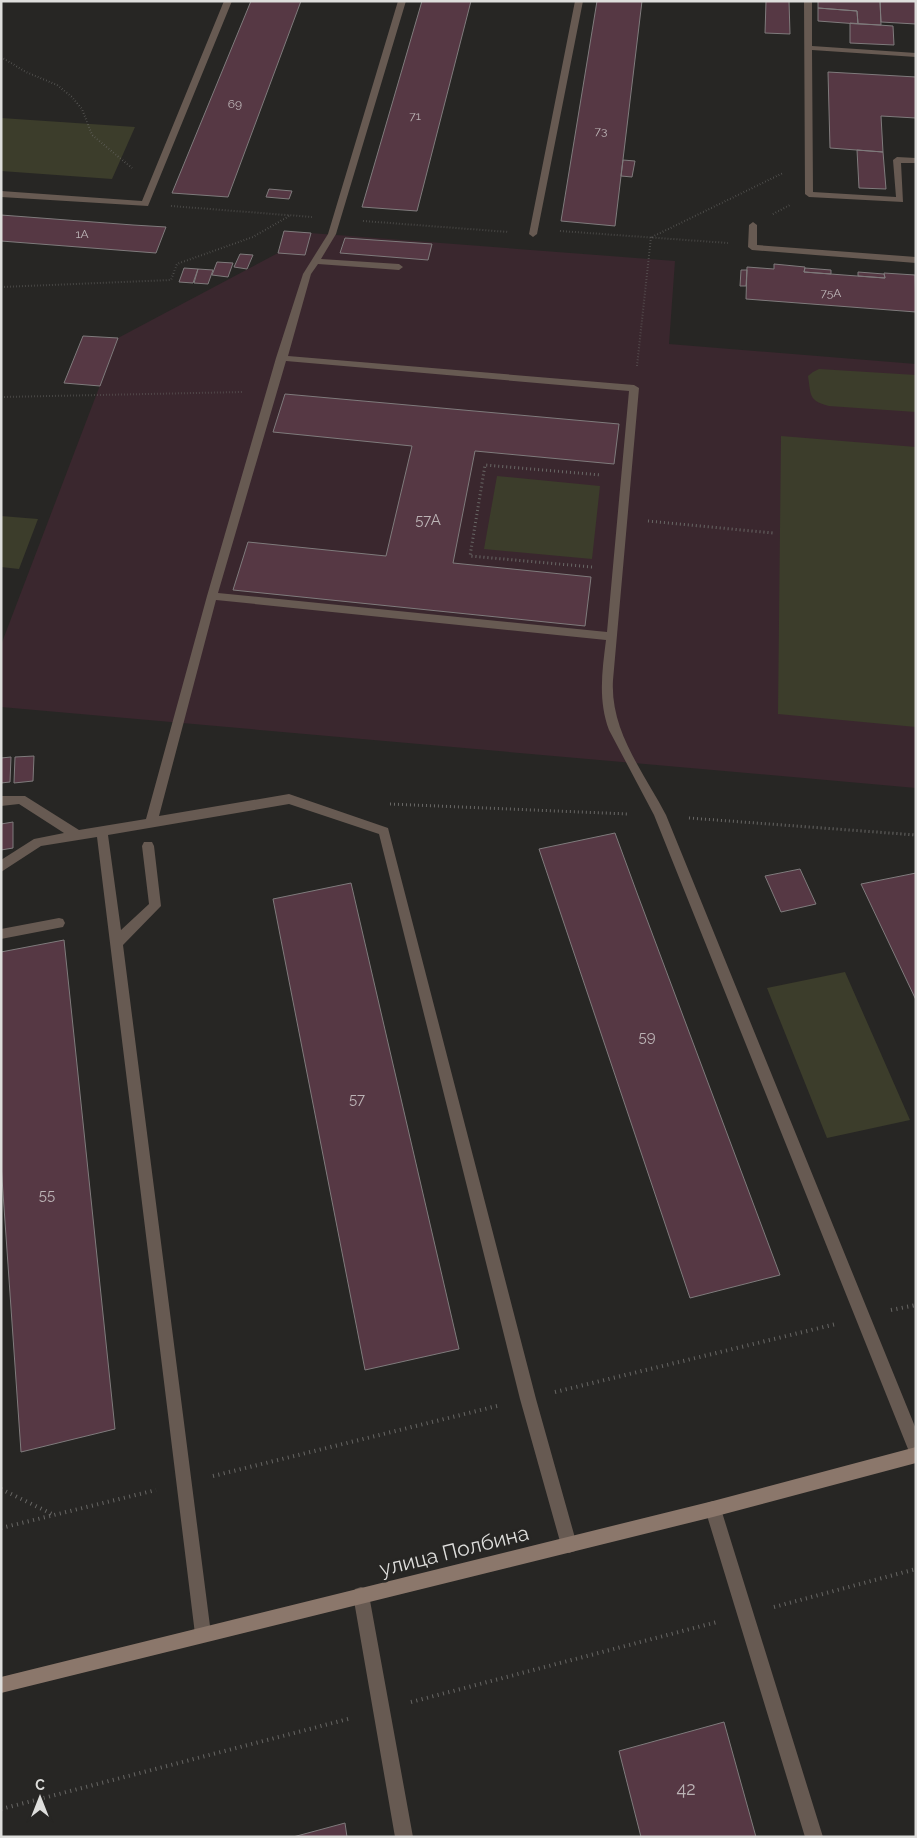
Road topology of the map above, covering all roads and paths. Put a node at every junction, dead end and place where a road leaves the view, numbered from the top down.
1 (228, 1) edge
2 (402, 1) edge
3 (579, 1) edge
4 (808, 1) edge
5 (810, 48) junction
6 (916, 55) edge
7 (1, 57) edge
8 (809, 160) junction
9 (916, 161) edge
10 (153, 186) junction
11 (1, 194) edge
12 (809, 194) junction
13 (146, 204) junction
14 (290, 215) junction
15 (336, 219) junction
16 (753, 225) joint
17 (533, 234) junction
18 (651, 237) junction
19 (752, 244) junction
20 (916, 260) edge
21 (315, 261) junction
22 (398, 268) dead end
23 (1, 287) edge
24 (281, 358) junction
25 (634, 388) junction
26 (272, 392) junction
27 (1, 397) edge
28 (627, 477) junction
29 (623, 518) junction
30 (773, 533) dead end
31 (618, 569) junction
32 (212, 596) junction
33 (612, 637) junction
34 (1, 802) edge
35 (387, 804) dead end
36 (660, 815) junction
37 (151, 823) junction
38 (102, 830) junction
39 (77, 835) junction
40 (916, 835) edge
41 (148, 846) dead end
42 (1, 867) edge
43 (59, 923) dead end
44 (1, 934) edge
45 (116, 943) junction
46 (916, 1305) edge
47 (864, 1317) junction
48 (528, 1399) junction
49 (916, 1450) edge
50 (916, 1455) edge
51 (184, 1483) junction
52 (1, 1489) edge
53 (712, 1509) junction
54 (54, 1515) junction
55 (1, 1528) edge
56 (569, 1545) junction
57 (916, 1569) edge
58 (361, 1595) junction
59 (745, 1615) junction
60 (203, 1634) junction
61 (1, 1685) edge
62 (381, 1710) junction
63 (1, 1809) edge
64 (404, 1837) edge
65 (814, 1837) edge

1 - 10 lane
2 - 15 lane
3 - 17 lane
4 - 5 lane
5 - 6 lane
5 - 8 lane
7 - 10 path
8 - 12 lane
8 - 18 path
9 - 12 lane
10 - 13 lane
11 - 13 lane
12 - 16 path
13 - 14 path
14 - 15 path
14 - 23 path
15 - 17 path
15 - 21 lane
16 - 19 lane
17 - 18 path
18 - 19 path
18 - 25 path
19 - 20 lane
21 - 22 lane
21 - 24 lane
24 - 25 lane
24 - 26 lane
25 - 28 lane
26 - 27 path
26 - 32 lane
28 - 29 lane
28 - 31 path
29 - 30 path
29 - 31 lane
31 - 33 lane
32 - 33 lane
32 - 37 lane
33 - 36 lane
34 - 39 lane
35 - 36 path
36 - 40 path
36 - 47 lane
37 - 38 lane
37 - 48 lane
38 - 39 lane
38 - 45 lane
39 - 42 lane
41 - 45 lane
43 - 44 lane
45 - 51 lane
46 - 47 path
47 - 48 path
47 - 49 lane
48 - 51 path
48 - 56 lane
50 - 53 street, улица Полбина
51 - 54 path
51 - 60 lane
52 - 54 path
53 - 56 street, улица Полбина
53 - 59 lane
54 - 55 path
56 - 58 street, улица Полбина
57 - 59 path
58 - 60 street, улица Полбина
58 - 62 lane
59 - 62 path
59 - 65 lane
60 - 61 street, улица Полбина
62 - 63 path
62 - 64 lane

